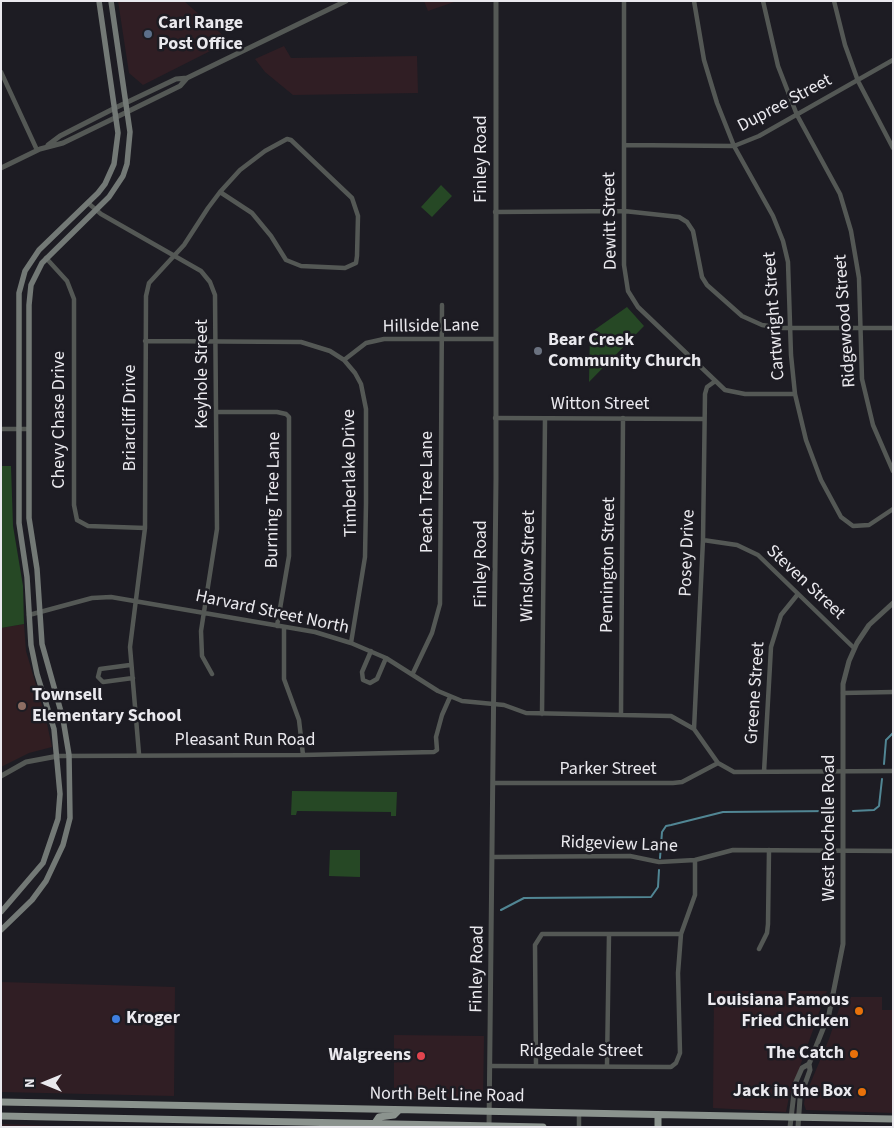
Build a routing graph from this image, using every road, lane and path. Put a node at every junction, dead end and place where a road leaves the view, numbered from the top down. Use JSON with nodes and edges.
{"nodes":[{"id":1,"x":99,"y":1,"type":"edge"},
{"id":2,"x":111,"y":1,"type":"edge"},
{"id":3,"x":346,"y":1,"type":"edge"},
{"id":4,"x":496,"y":1,"type":"edge"},
{"id":5,"x":624,"y":1,"type":"edge"},
{"id":6,"x":694,"y":1,"type":"edge"},
{"id":7,"x":763,"y":1,"type":"edge"},
{"id":8,"x":834,"y":1,"type":"edge"},
{"id":9,"x":339,"y":3,"type":"edge"},
{"id":10,"x":893,"y":60,"type":"edge"},
{"id":11,"x":1,"y":72,"type":"edge"},
{"id":12,"x":187,"y":78,"type":"junction"},
{"id":13,"x":858,"y":81,"type":"junction"},
{"id":14,"x":126,"y":102,"type":"junction"},
{"id":15,"x":115,"y":108,"type":"junction"},
{"id":16,"x":127,"y":112,"type":"junction"},
{"id":17,"x":797,"y":115,"type":"junction"},
{"id":18,"x":117,"y":117,"type":"junction"},
{"id":19,"x":624,"y":145,"type":"junction"},
{"id":20,"x":46,"y":146,"type":"junction"},
{"id":21,"x":734,"y":146,"type":"junction"},
{"id":22,"x":893,"y":148,"type":"edge"},
{"id":23,"x":37,"y":150,"type":"junction"},
{"id":24,"x":1,"y":168,"type":"edge"},
{"id":25,"x":220,"y":192,"type":"junction"},
{"id":26,"x":88,"y":203,"type":"junction"},
{"id":27,"x":96,"y":211,"type":"junction"},
{"id":28,"x":624,"y":211,"type":"junction"},
{"id":29,"x":495,"y":212,"type":"junction"},
{"id":30,"x":173,"y":256,"type":"junction"},
{"id":31,"x":46,"y":258,"type":"junction"},
{"id":32,"x":442,"y":305,"type":"dead end"},
{"id":33,"x":18,"y":317,"type":"junction"},
{"id":34,"x":28,"y":317,"type":"junction"},
{"id":35,"x":790,"y":328,"type":"junction"},
{"id":36,"x":859,"y":328,"type":"junction"},
{"id":37,"x":893,"y":328,"type":"edge"},
{"id":38,"x":442,"y":339,"type":"junction"},
{"id":39,"x":495,"y":339,"type":"junction"},
{"id":40,"x":146,"y":342,"type":"junction"},
{"id":41,"x":216,"y":342,"type":"junction"},
{"id":42,"x":344,"y":360,"type":"junction"},
{"id":43,"x":714,"y":382,"type":"junction"},
{"id":44,"x":795,"y":394,"type":"junction"},
{"id":45,"x":217,"y":412,"type":"junction"},
{"id":46,"x":495,"y":418,"type":"junction"},
{"id":47,"x":623,"y":418,"type":"junction"},
{"id":48,"x":545,"y":419,"type":"junction"},
{"id":49,"x":704,"y":419,"type":"junction"},
{"id":50,"x":1,"y":429,"type":"edge"},
{"id":51,"x":18,"y":429,"type":"junction"},
{"id":52,"x":29,"y":429,"type":"junction"},
{"id":53,"x":893,"y":471,"type":"edge"},
{"id":54,"x":893,"y":509,"type":"edge"},
{"id":55,"x":145,"y":528,"type":"junction"},
{"id":56,"x":703,"y":540,"type":"junction"},
{"id":57,"x":798,"y":594,"type":"junction"},
{"id":58,"x":135,"y":600,"type":"junction"},
{"id":59,"x":893,"y":603,"type":"edge"},
{"id":60,"x":39,"y":612,"type":"junction"},
{"id":61,"x":204,"y":613,"type":"junction"},
{"id":62,"x":29,"y":615,"type":"junction"},
{"id":63,"x":277,"y":626,"type":"junction"},
{"id":64,"x":284,"y":628,"type":"junction"},
{"id":65,"x":351,"y":643,"type":"junction"},
{"id":66,"x":854,"y":648,"type":"junction"},
{"id":67,"x":370,"y":651,"type":"junction"},
{"id":68,"x":386,"y":658,"type":"junction"},
{"id":69,"x":130,"y":665,"type":"junction"},
{"id":70,"x":413,"y":673,"type":"junction"},
{"id":71,"x":212,"y":674,"type":"dead end"},
{"id":72,"x":133,"y":678,"type":"junction"},
{"id":73,"x":893,"y":692,"type":"edge"},
{"id":74,"x":843,"y":693,"type":"junction"},
{"id":75,"x":450,"y":697,"type":"junction"},
{"id":76,"x":495,"y":704,"type":"junction"},
{"id":77,"x":542,"y":714,"type":"junction"},
{"id":78,"x":621,"y":714,"type":"junction"},
{"id":79,"x":694,"y":729,"type":"junction"},
{"id":80,"x":139,"y":754,"type":"junction"},
{"id":81,"x":70,"y":755,"type":"junction"},
{"id":82,"x":303,"y":755,"type":"junction"},
{"id":83,"x":58,"y":756,"type":"junction"},
{"id":84,"x":718,"y":763,"type":"junction"},
{"id":85,"x":893,"y":771,"type":"edge"},
{"id":86,"x":764,"y":772,"type":"junction"},
{"id":87,"x":843,"y":772,"type":"junction"},
{"id":88,"x":1,"y":776,"type":"edge"},
{"id":89,"x":494,"y":783,"type":"junction"},
{"id":90,"x":54,"y":834,"type":"junction"},
{"id":91,"x":66,"y":837,"type":"junction"},
{"id":92,"x":768,"y":850,"type":"junction"},
{"id":93,"x":844,"y":850,"type":"junction"},
{"id":94,"x":893,"y":851,"type":"edge"},
{"id":95,"x":494,"y":856,"type":"junction"},
{"id":96,"x":695,"y":860,"type":"junction"},
{"id":97,"x":1,"y":912,"type":"edge"},
{"id":98,"x":3,"y":926,"type":"edge"},
{"id":99,"x":609,"y":934,"type":"junction"},
{"id":100,"x":681,"y":934,"type":"junction"},
{"id":101,"x":758,"y":949,"type":"dead end"},
{"id":102,"x":809,"y":1064,"type":"junction"},
{"id":103,"x":536,"y":1065,"type":"junction"},
{"id":104,"x":491,"y":1066,"type":"junction"},
{"id":105,"x":607,"y":1066,"type":"junction"},
{"id":106,"x":1,"y":1102,"type":"edge"},
{"id":107,"x":78,"y":1105,"type":"junction"},
{"id":108,"x":176,"y":1107,"type":"junction"},
{"id":109,"x":344,"y":1109,"type":"junction"},
{"id":110,"x":354,"y":1110,"type":"junction"},
{"id":111,"x":399,"y":1110,"type":"junction"},
{"id":112,"x":491,"y":1112,"type":"junction"},
{"id":113,"x":579,"y":1114,"type":"junction"},
{"id":114,"x":1,"y":1116,"type":"edge"},
{"id":115,"x":658,"y":1116,"type":"junction"},
{"id":116,"x":728,"y":1117,"type":"junction"},
{"id":117,"x":77,"y":1118,"type":"junction"},
{"id":118,"x":790,"y":1118,"type":"junction"},
{"id":119,"x":799,"y":1118,"type":"junction"},
{"id":120,"x":176,"y":1120,"type":"junction"},
{"id":121,"x":893,"y":1120,"type":"edge"},
{"id":122,"x":350,"y":1123,"type":"junction"},
{"id":123,"x":375,"y":1123,"type":"junction"},
{"id":124,"x":490,"y":1126,"type":"edge"},
{"id":125,"x":543,"y":1127,"type":"edge"},
{"id":126,"x":579,"y":1127,"type":"edge"},
{"id":127,"x":658,"y":1127,"type":"edge"},
{"id":128,"x":727,"y":1127,"type":"edge"},
{"id":129,"x":790,"y":1127,"type":"edge"},
{"id":130,"x":798,"y":1127,"type":"edge"}],
"edges":[{"from":1,"to":15,"type":"main road"},
{"from":2,"to":14,"type":"main road"},
{"from":3,"to":9,"type":"street"},
{"from":4,"to":29,"type":"street","name":"Finley Road"},
{"from":5,"to":19,"type":"street","name":"Dewitt Street"},
{"from":6,"to":21,"type":"street","name":"Cartwright Street"},
{"from":7,"to":17,"type":"street","name":"Ridgewood Street"},
{"from":8,"to":13,"type":"street"},
{"from":9,"to":12,"type":"street"},
{"from":10,"to":13,"type":"street","name":"Dupree Street"},
{"from":11,"to":23,"type":"street"},
{"from":12,"to":14,"type":"street"},
{"from":12,"to":16,"type":"street"},
{"from":13,"to":17,"type":"street","name":"Dupree Street"},
{"from":13,"to":22,"type":"street"},
{"from":14,"to":15,"type":"street"},
{"from":14,"to":16,"type":"main road"},
{"from":15,"to":18,"type":"main road"},
{"from":15,"to":20,"type":"street"},
{"from":16,"to":18,"type":"street"},
{"from":16,"to":27,"type":"main road"},
{"from":17,"to":21,"type":"street","name":"Dupree Street"},
{"from":17,"to":36,"type":"street","name":"Ridgewood Street"},
{"from":18,"to":20,"type":"street"},
{"from":18,"to":26,"type":"main road"},
{"from":19,"to":21,"type":"street","name":"Dupree Street"},
{"from":19,"to":28,"type":"street","name":"Dewitt Street"},
{"from":20,"to":23,"type":"street"},
{"from":21,"to":35,"type":"street","name":"Cartwright Street"},
{"from":23,"to":24,"type":"street"},
{"from":25,"to":25,"type":"street","name":"Briarcliff Drive"},
{"from":25,"to":30,"type":"street","name":"Briarcliff Drive"},
{"from":26,"to":27,"type":"street","name":"Keyhole Street"},
{"from":26,"to":33,"type":"main road"},
{"from":27,"to":30,"type":"street","name":"Keyhole Street"},
{"from":27,"to":31,"type":"main road"},
{"from":28,"to":29,"type":"street"},
{"from":28,"to":35,"type":"street"},
{"from":28,"to":43,"type":"street","name":"Dewitt Street"},
{"from":29,"to":39,"type":"street","name":"Finley Road"},
{"from":30,"to":40,"type":"street","name":"Briarcliff Drive"},
{"from":30,"to":41,"type":"street","name":"Keyhole Street"},
{"from":31,"to":34,"type":"main road"},
{"from":31,"to":55,"type":"street","name":"Chevy Chase Drive"},
{"from":32,"to":38,"type":"street","name":"Peach Tree Lane"},
{"from":33,"to":34,"type":"main road"},
{"from":33,"to":51,"type":"main road"},
{"from":34,"to":52,"type":"main road"},
{"from":35,"to":36,"type":"street"},
{"from":35,"to":44,"type":"street","name":"Cartwright Street"},
{"from":36,"to":37,"type":"street"},
{"from":36,"to":53,"type":"street","name":"Ridgewood Street"},
{"from":38,"to":39,"type":"street","name":"Hillside Lane"},
{"from":38,"to":42,"type":"street","name":"Hillside Lane"},
{"from":38,"to":70,"type":"street","name":"Peach Tree Lane"},
{"from":39,"to":46,"type":"street","name":"Finley Road"},
{"from":40,"to":41,"type":"street","name":"Timberlake Drive"},
{"from":40,"to":55,"type":"street","name":"Briarcliff Drive"},
{"from":41,"to":42,"type":"street","name":"Timberlake Drive"},
{"from":41,"to":45,"type":"street","name":"Keyhole Street"},
{"from":42,"to":65,"type":"street","name":"Timberlake Drive"},
{"from":43,"to":44,"type":"street","name":"Dewitt Street"},
{"from":43,"to":49,"type":"street","name":"Posey Drive"},
{"from":44,"to":54,"type":"street","name":"Cartwright Street"},
{"from":45,"to":61,"type":"street","name":"Keyhole Street"},
{"from":45,"to":63,"type":"street","name":"Burning Tree Lane"},
{"from":46,"to":48,"type":"street","name":"Witton Street"},
{"from":46,"to":76,"type":"street","name":"Finley Road"},
{"from":47,"to":48,"type":"street","name":"Witton Street"},
{"from":47,"to":49,"type":"street","name":"Witton Street"},
{"from":47,"to":78,"type":"street","name":"Pennington Street"},
{"from":48,"to":77,"type":"street","name":"Winslow Street"},
{"from":49,"to":56,"type":"street","name":"Posey Drive"},
{"from":50,"to":51,"type":"street"},
{"from":51,"to":52,"type":"street"},
{"from":51,"to":62,"type":"main road"},
{"from":52,"to":60,"type":"main road"},
{"from":55,"to":58,"type":"street","name":"Briarcliff Drive"},
{"from":56,"to":57,"type":"street","name":"Steven Street"},
{"from":56,"to":79,"type":"street","name":"Posey Drive"},
{"from":57,"to":66,"type":"street","name":"Steven Street"},
{"from":57,"to":86,"type":"street","name":"Greene Street"},
{"from":58,"to":60,"type":"street","name":"Harvard Street North"},
{"from":58,"to":61,"type":"street","name":"Harvard Street North"},
{"from":58,"to":69,"type":"street","name":"Briarcliff Drive"},
{"from":59,"to":66,"type":"street","name":"West Rochelle Road"},
{"from":60,"to":62,"type":"street","name":"Harvard Street North"},
{"from":60,"to":81,"type":"main road"},
{"from":61,"to":63,"type":"street","name":"Harvard Street North"},
{"from":61,"to":71,"type":"street","name":"Keyhole Street"},
{"from":62,"to":83,"type":"main road"},
{"from":63,"to":64,"type":"street","name":"Harvard Street North"},
{"from":64,"to":65,"type":"street","name":"Harvard Street North"},
{"from":64,"to":82,"type":"street"},
{"from":65,"to":67,"type":"street","name":"Harvard Street North"},
{"from":66,"to":74,"type":"street","name":"West Rochelle Road"},
{"from":67,"to":68,"type":"street","name":"Harvard Street North"},
{"from":67,"to":68,"type":"street"},
{"from":68,"to":70,"type":"street","name":"Harvard Street North"},
{"from":69,"to":72,"type":"street","name":"Briarcliff Drive"},
{"from":69,"to":72,"type":"street"},
{"from":70,"to":75,"type":"street","name":"Harvard Street North"},
{"from":72,"to":80,"type":"street","name":"Briarcliff Drive"},
{"from":73,"to":74,"type":"street"},
{"from":74,"to":87,"type":"street","name":"West Rochelle Road"},
{"from":75,"to":76,"type":"street","name":"Harvard Street North"},
{"from":75,"to":82,"type":"street","name":"Pleasant Run Road"},
{"from":76,"to":77,"type":"street","name":"Harvard Street North"},
{"from":76,"to":89,"type":"street","name":"Finley Road"},
{"from":77,"to":78,"type":"street","name":"Harvard Street North"},
{"from":78,"to":79,"type":"street","name":"Harvard Street North"},
{"from":79,"to":84,"type":"street","name":"Harvard Street North"},
{"from":80,"to":81,"type":"street","name":"Pleasant Run Road"},
{"from":80,"to":82,"type":"street","name":"Pleasant Run Road"},
{"from":81,"to":83,"type":"street","name":"Pleasant Run Road"},
{"from":81,"to":91,"type":"main road"},
{"from":83,"to":88,"type":"street","name":"Pleasant Run Road"},
{"from":83,"to":90,"type":"main road"},
{"from":84,"to":86,"type":"street"},
{"from":84,"to":89,"type":"street","name":"Parker Street"},
{"from":85,"to":87,"type":"street"},
{"from":86,"to":87,"type":"street"},
{"from":87,"to":93,"type":"street","name":"West Rochelle Road"},
{"from":89,"to":95,"type":"street","name":"Finley Road"},
{"from":90,"to":91,"type":"main road"},
{"from":90,"to":97,"type":"main road"},
{"from":91,"to":98,"type":"main road"},
{"from":92,"to":93,"type":"street","name":"Ridgeview Lane"},
{"from":92,"to":96,"type":"street","name":"Ridgeview Lane"},
{"from":92,"to":101,"type":"street"},
{"from":93,"to":94,"type":"street","name":"Ridgeview Lane"},
{"from":93,"to":102,"type":"street","name":"West Rochelle Road"},
{"from":95,"to":96,"type":"street","name":"Ridgeview Lane"},
{"from":95,"to":104,"type":"street","name":"Finley Road"},
{"from":96,"to":100,"type":"street"},
{"from":99,"to":100,"type":"street"},
{"from":99,"to":103,"type":"street"},
{"from":99,"to":105,"type":"street"},
{"from":100,"to":105,"type":"street","name":"Ridgedale Street"},
{"from":102,"to":118,"type":"street","name":"West Rochelle Road"},
{"from":102,"to":119,"type":"street","name":"West Rochelle Road"},
{"from":103,"to":104,"type":"street","name":"Ridgedale Street"},
{"from":103,"to":105,"type":"street","name":"Ridgedale Street"},
{"from":104,"to":112,"type":"street","name":"Finley Road"},
{"from":106,"to":107,"type":"main road","name":"North Belt Line Road"},
{"from":107,"to":108,"type":"main road","name":"North Belt Line Road"},
{"from":107,"to":117,"type":"main road"},
{"from":108,"to":109,"type":"main road","name":"North Belt Line Road"},
{"from":108,"to":120,"type":"main road"},
{"from":109,"to":110,"type":"main road","name":"North Belt Line Road"},
{"from":109,"to":122,"type":"main road"},
{"from":110,"to":111,"type":"main road","name":"North Belt Line Road"},
{"from":110,"to":122,"type":"main road"},
{"from":111,"to":112,"type":"main road","name":"North Belt Line Road"},
{"from":111,"to":123,"type":"main road"},
{"from":112,"to":113,"type":"main road","name":"North Belt Line Road"},
{"from":112,"to":124,"type":"street","name":"Finley Road"},
{"from":113,"to":115,"type":"main road","name":"North Belt Line Road"},
{"from":113,"to":126,"type":"street"},
{"from":114,"to":117,"type":"main road","name":"North Belt Line Road"},
{"from":115,"to":116,"type":"main road","name":"North Belt Line Road"},
{"from":115,"to":127,"type":"main road"},
{"from":116,"to":118,"type":"main road","name":"North Belt Line Road"},
{"from":116,"to":128,"type":"main road"},
{"from":117,"to":120,"type":"main road","name":"North Belt Line Road"},
{"from":118,"to":119,"type":"main road","name":"North Belt Line Road"},
{"from":118,"to":129,"type":"street","name":"West Rochelle Road"},
{"from":119,"to":121,"type":"main road","name":"North Belt Line Road"},
{"from":119,"to":130,"type":"street","name":"West Rochelle Road"},
{"from":120,"to":122,"type":"main road","name":"North Belt Line Road"},
{"from":122,"to":123,"type":"main road","name":"North Belt Line Road"},
{"from":123,"to":124,"type":"main road","name":"North Belt Line Road"},
{"from":124,"to":125,"type":"main road","name":"North Belt Line Road"}]}
